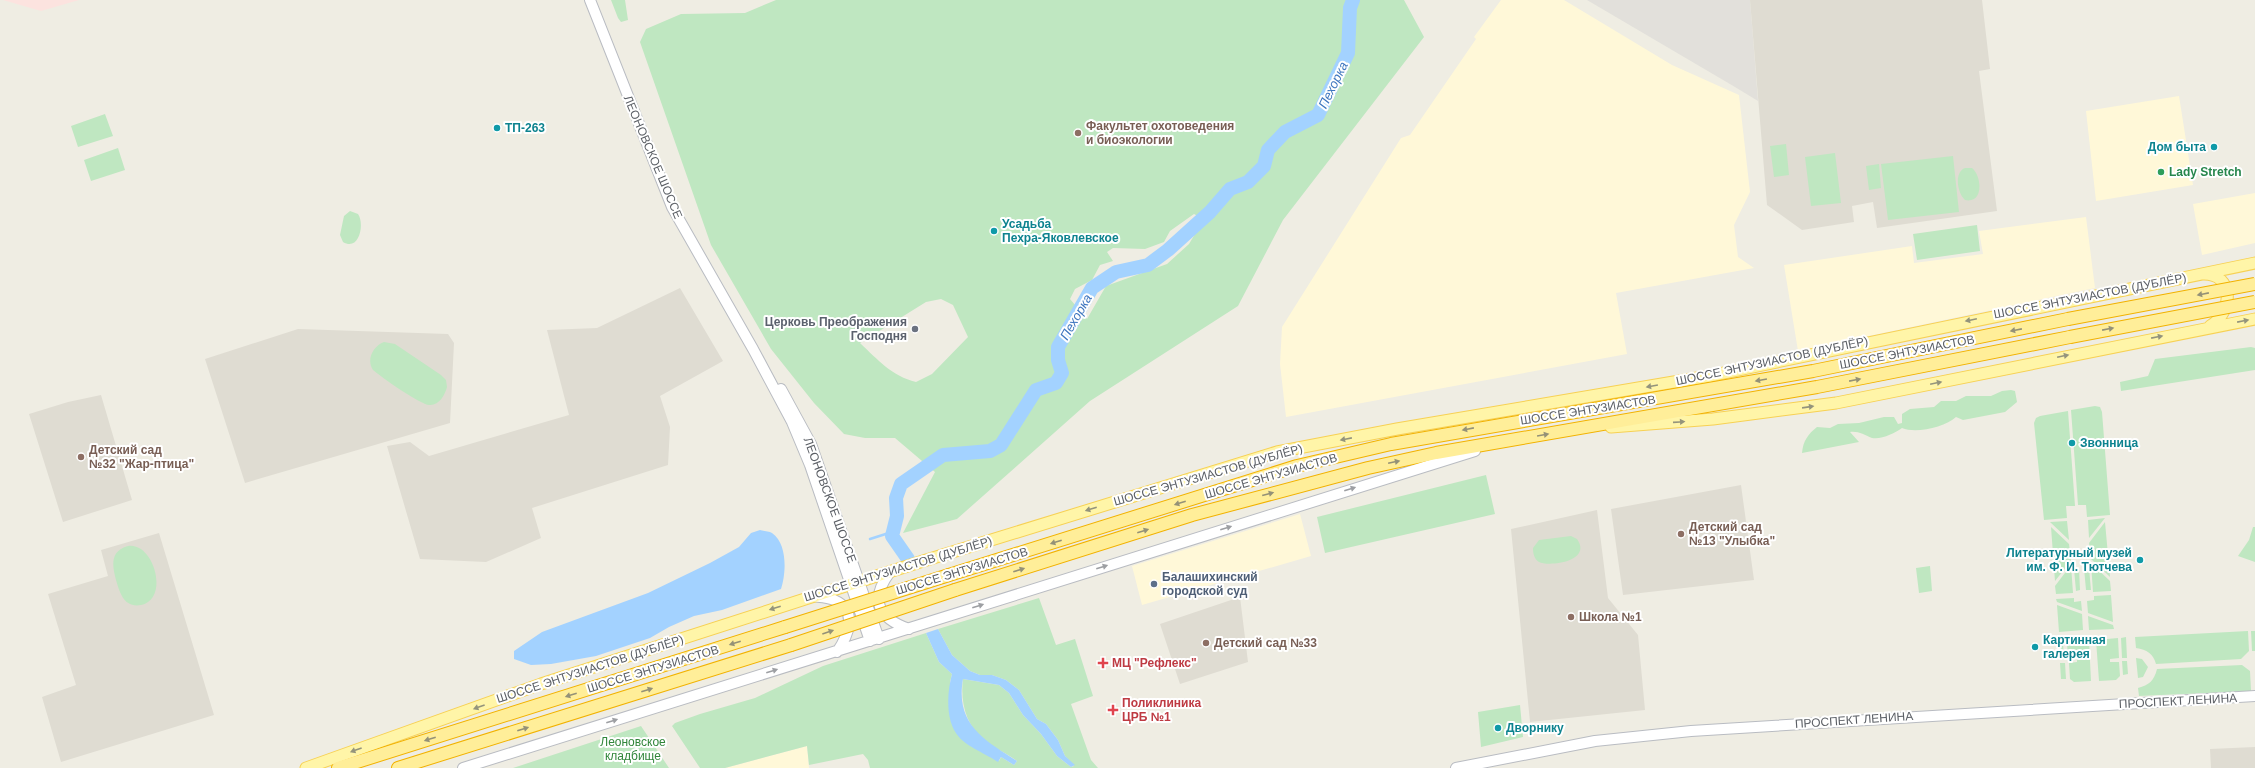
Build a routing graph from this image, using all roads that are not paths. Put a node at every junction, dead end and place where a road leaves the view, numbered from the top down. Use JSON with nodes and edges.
{"nodes":[{"id":1,"x":590,"y":0,"type":"edge"},
{"id":2,"x":2255,"y":263,"type":"edge"},
{"id":3,"x":2201,"y":274,"type":"junction"},
{"id":4,"x":2255,"y":284,"type":"edge"},
{"id":5,"x":2255,"y":302,"type":"edge"},
{"id":6,"x":2255,"y":319,"type":"edge"},
{"id":7,"x":2204,"y":328,"type":"junction"},
{"id":8,"x":1621,"y":404,"type":"junction"},
{"id":9,"x":1516,"y":409,"type":"junction"},
{"id":10,"x":1571,"y":430,"type":"junction"},
{"id":11,"x":1514,"y":440,"type":"junction"},
{"id":12,"x":895,"y":570,"type":"junction"},
{"id":13,"x":854,"y":583,"type":"junction"},
{"id":14,"x":812,"y":596,"type":"junction"},
{"id":15,"x":910,"y":629,"type":"junction"},
{"id":16,"x":874,"y":640,"type":"junction"},
{"id":17,"x":837,"y":652,"type":"junction"},
{"id":18,"x":2255,"y":696,"type":"edge"},
{"id":19,"x":306,"y":768,"type":"edge"},
{"id":20,"x":338,"y":768,"type":"edge"},
{"id":21,"x":398,"y":768,"type":"edge"},
{"id":22,"x":464,"y":768,"type":"edge"},
{"id":23,"x":1456,"y":768,"type":"edge"}],
"edges":[{"from":1,"to":13,"type":"main road","name":"ЛЕОНОВСКОЕ ШОССЕ"},
{"from":2,"to":3,"type":"main road","name":"ШОССЕ ЭНТУЗИАСТОВ (ДУБЛЁР)"},
{"from":3,"to":7,"type":"main road"},
{"from":3,"to":9,"type":"main road","name":"ШОССЕ ЭНТУЗИАСТОВ (ДУБЛЁР)","one_way":true},
{"from":4,"to":8,"type":"highway","name":"ШОССЕ ЭНТУЗИАСТОВ","one_way":true,"bridge":true},
{"from":10,"to":5,"type":"highway","name":"ШОССЕ ЭНТУЗИАСТОВ","one_way":true,"bridge":true},
{"from":7,"to":6,"type":"main road","one_way":true},
{"from":10,"to":7,"type":"main road","one_way":true},
{"from":8,"to":9,"type":"main road"},
{"from":8,"to":20,"type":"highway","name":"ШОССЕ ЭНТУЗИАСТОВ","one_way":true,"bridge":true},
{"from":9,"to":12,"type":"main road","name":"ШОССЕ ЭНТУЗИАСТОВ (ДУБЛЁР)","one_way":true},
{"from":11,"to":10,"type":"highway","name":"ШОССЕ ЭНТУЗИАСТОВ","one_way":true},
{"from":15,"to":11,"type":"main road","one_way":true},
{"from":21,"to":11,"type":"highway","name":"ШОССЕ ЭНТУЗИАСТОВ","one_way":true,"bridge":true},
{"from":12,"to":13,"type":"main road","name":"ШОССЕ ЭНТУЗИАСТОВ (ДУБЛЁР)"},
{"from":12,"to":15,"type":"main road"},
{"from":13,"to":14,"type":"main road","name":"ШОССЕ ЭНТУЗИАСТОВ (ДУБЛЁР)"},
{"from":13,"to":16,"type":"main road","name":"ЛЕОНОВСКОЕ ШОССЕ"},
{"from":14,"to":17,"type":"main road"},
{"from":14,"to":19,"type":"main road","name":"ШОССЕ ЭНТУЗИАСТОВ (ДУБЛЁР)","one_way":true},
{"from":15,"to":16,"type":"main road"},
{"from":16,"to":17,"type":"main road"},
{"from":22,"to":17,"type":"main road","one_way":true},
{"from":18,"to":23,"type":"main road","name":"ПРОСПЕКТ ЛЕНИНА"}]}
